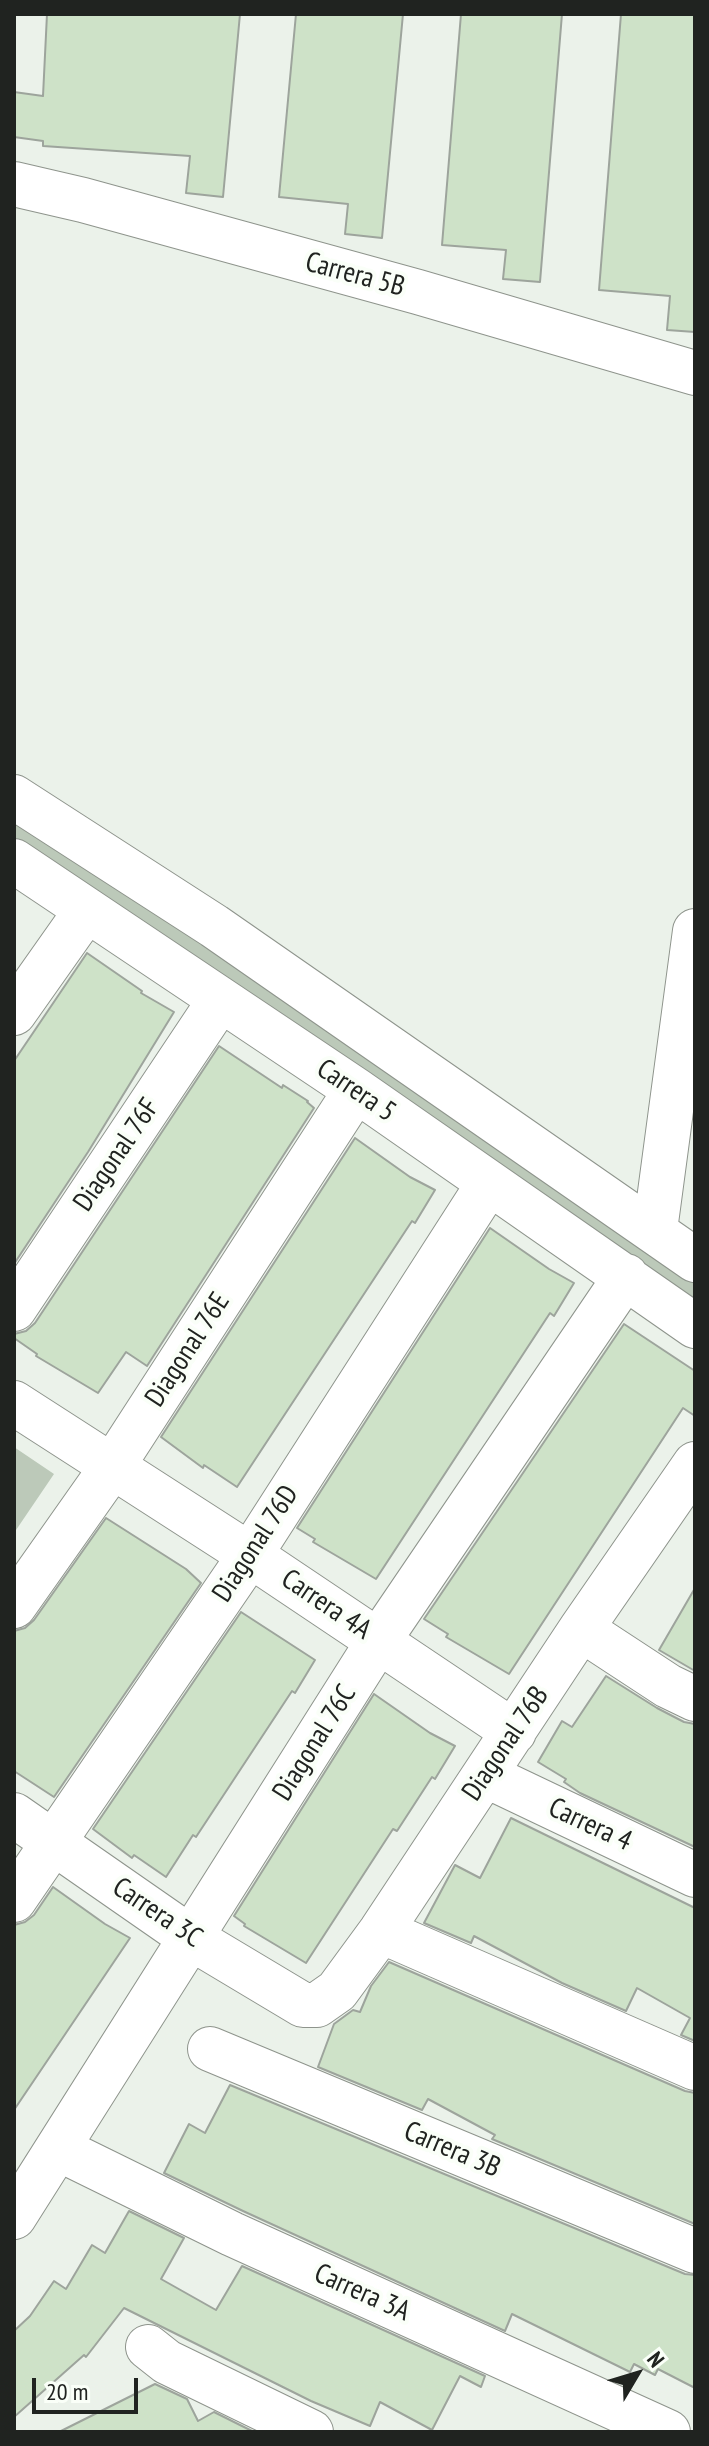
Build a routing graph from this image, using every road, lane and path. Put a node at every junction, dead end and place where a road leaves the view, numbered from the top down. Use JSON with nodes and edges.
{"nodes":[{"id":1,"x":14,"y":184,"type":"edge"},
{"id":2,"x":695,"y":373,"type":"edge"},
{"id":3,"x":14,"y":797,"type":"edge"},
{"id":4,"x":14,"y":861,"type":"edge"},
{"id":5,"x":86,"y":911,"type":"junction"},
{"id":6,"x":695,"y":931,"type":"edge"},
{"id":7,"x":220,"y":1000,"type":"junction"},
{"id":8,"x":14,"y":1013,"type":"edge"},
{"id":9,"x":356,"y":1090,"type":"junction"},
{"id":10,"x":489,"y":1183,"type":"junction"},
{"id":11,"x":655,"y":1230,"type":"junction"},
{"id":12,"x":695,"y":1260,"type":"edge"},
{"id":13,"x":626,"y":1276,"type":"junction"},
{"id":14,"x":14,"y":1309,"type":"edge"},
{"id":15,"x":695,"y":1326,"type":"edge"},
{"id":16,"x":14,"y":1403,"type":"edge"},
{"id":17,"x":112,"y":1467,"type":"junction"},
{"id":18,"x":688,"y":1487,"type":"edge"},
{"id":19,"x":250,"y":1555,"type":"junction"},
{"id":20,"x":14,"y":1606,"type":"edge"},
{"id":21,"x":581,"y":1629,"type":"junction"},
{"id":22,"x":379,"y":1640,"type":"junction"},
{"id":23,"x":695,"y":1699,"type":"edge"},
{"id":24,"x":514,"y":1732,"type":"junction"},
{"id":25,"x":485,"y":1775,"type":"junction"},
{"id":26,"x":14,"y":1815,"type":"edge"},
{"id":27,"x":53,"y":1842,"type":"junction"},
{"id":28,"x":695,"y":1875,"type":"edge"},
{"id":29,"x":14,"y":1900,"type":"edge"},
{"id":30,"x":381,"y":1931,"type":"junction"},
{"id":31,"x":191,"y":1938,"type":"junction"},
{"id":32,"x":303,"y":2005,"type":"joint"},
{"id":33,"x":210,"y":2049,"type":"dead end"},
{"id":34,"x":695,"y":2068,"type":"edge"},
{"id":35,"x":59,"y":2149,"type":"junction"},
{"id":36,"x":14,"y":2217,"type":"edge"},
{"id":37,"x":695,"y":2251,"type":"edge"},
{"id":38,"x":148,"y":2347,"type":"dead end"},
{"id":39,"x":695,"y":2424,"type":"edge"},
{"id":40,"x":311,"y":2432,"type":"edge"},
{"id":41,"x":668,"y":2432,"type":"edge"},
{"id":42,"x":688,"y":2432,"type":"edge"}],
"edges":[{"from":1,"to":2,"type":"street","name":"Carrera 5B"},
{"from":3,"to":11,"type":"street","name":"Carrera 5"},
{"from":4,"to":5,"type":"street","name":"Carrera 5"},
{"from":5,"to":7,"type":"street","name":"Carrera 5"},
{"from":5,"to":8,"type":"street"},
{"from":6,"to":11,"type":"street"},
{"from":7,"to":9,"type":"street","name":"Carrera 5"},
{"from":7,"to":14,"type":"street","name":"Diagonal 76F"},
{"from":9,"to":10,"type":"street","name":"Carrera 5"},
{"from":9,"to":17,"type":"street","name":"Diagonal 76E"},
{"from":10,"to":13,"type":"street","name":"Carrera 5"},
{"from":10,"to":19,"type":"street","name":"Diagonal 76D"},
{"from":11,"to":12,"type":"street","name":"Carrera 5"},
{"from":13,"to":15,"type":"street","name":"Carrera 5"},
{"from":13,"to":22,"type":"street","name":"Diagonal 76C"},
{"from":16,"to":17,"type":"street","name":"Carrera 4A"},
{"from":17,"to":19,"type":"street","name":"Carrera 4A"},
{"from":17,"to":20,"type":"street","name":"Diagonal 76E"},
{"from":18,"to":21,"type":"street","name":"Diagonal 76B"},
{"from":19,"to":22,"type":"street","name":"Carrera 4A"},
{"from":19,"to":27,"type":"street","name":"Diagonal 76D"},
{"from":21,"to":23,"type":"street"},
{"from":21,"to":24,"type":"street","name":"Diagonal 76B"},
{"from":22,"to":24,"type":"street","name":"Carrera 4A"},
{"from":22,"to":31,"type":"street","name":"Diagonal 76C"},
{"from":24,"to":25,"type":"street","name":"Diagonal 76B"},
{"from":25,"to":28,"type":"street","name":"Carrera 4"},
{"from":25,"to":30,"type":"street","name":"Diagonal 76B"},
{"from":26,"to":27,"type":"street","name":"Carrera 3C"},
{"from":27,"to":29,"type":"street","name":"Diagonal 76D"},
{"from":27,"to":31,"type":"street","name":"Carrera 3C"},
{"from":30,"to":32,"type":"street","name":"Diagonal 76B"},
{"from":30,"to":34,"type":"street"},
{"from":31,"to":32,"type":"street","name":"Carrera 3C"},
{"from":31,"to":35,"type":"street","name":"Diagonal 76C"},
{"from":33,"to":37,"type":"street","name":"Carrera 3B"},
{"from":35,"to":36,"type":"street","name":"Diagonal 76C"},
{"from":35,"to":41,"type":"street","name":"Carrera 3A"},
{"from":38,"to":40,"type":"street"},
{"from":39,"to":42,"type":"street"}]}
